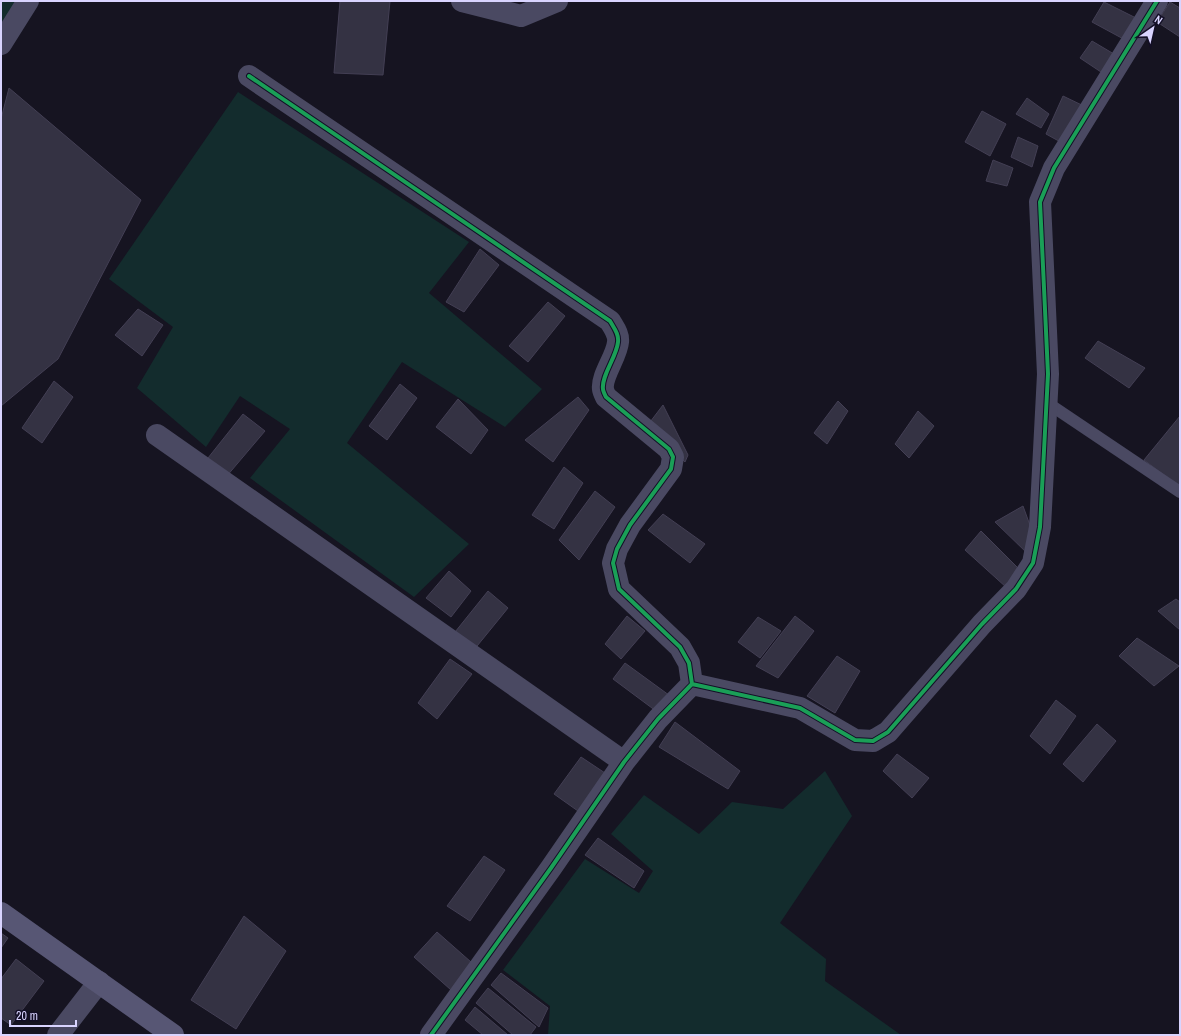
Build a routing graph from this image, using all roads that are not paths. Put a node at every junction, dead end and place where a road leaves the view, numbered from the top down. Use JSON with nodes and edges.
{"nodes":[{"id":1,"x":28,"y":1,"type":"edge"},
{"id":2,"x":462,"y":1,"type":"edge"},
{"id":3,"x":557,"y":1,"type":"edge"},
{"id":4,"x":1157,"y":1,"type":"edge"},
{"id":5,"x":1,"y":44,"type":"edge"},
{"id":6,"x":248,"y":76,"type":"dead end"},
{"id":7,"x":1046,"y":402,"type":"junction"},
{"id":8,"x":157,"y":435,"type":"dead end"},
{"id":9,"x":1180,"y":492,"type":"edge"},
{"id":10,"x":692,"y":684,"type":"junction"},
{"id":11,"x":624,"y":762,"type":"junction"},
{"id":12,"x":1,"y":913,"type":"edge"},
{"id":13,"x":99,"y":982,"type":"junction"},
{"id":14,"x":58,"y":1035,"type":"edge"},
{"id":15,"x":173,"y":1035,"type":"edge"},
{"id":16,"x":431,"y":1035,"type":"edge"}],
"edges":[{"from":1,"to":5,"type":"street"},
{"from":2,"to":3,"type":"street"},
{"from":4,"to":7,"type":"street"},
{"from":6,"to":10,"type":"street"},
{"from":7,"to":9,"type":"lane"},
{"from":7,"to":10,"type":"street"},
{"from":8,"to":11,"type":"street"},
{"from":10,"to":11,"type":"street"},
{"from":11,"to":16,"type":"street"},
{"from":12,"to":13,"type":"main road"},
{"from":13,"to":14,"type":"street"},
{"from":13,"to":15,"type":"main road"}]}
